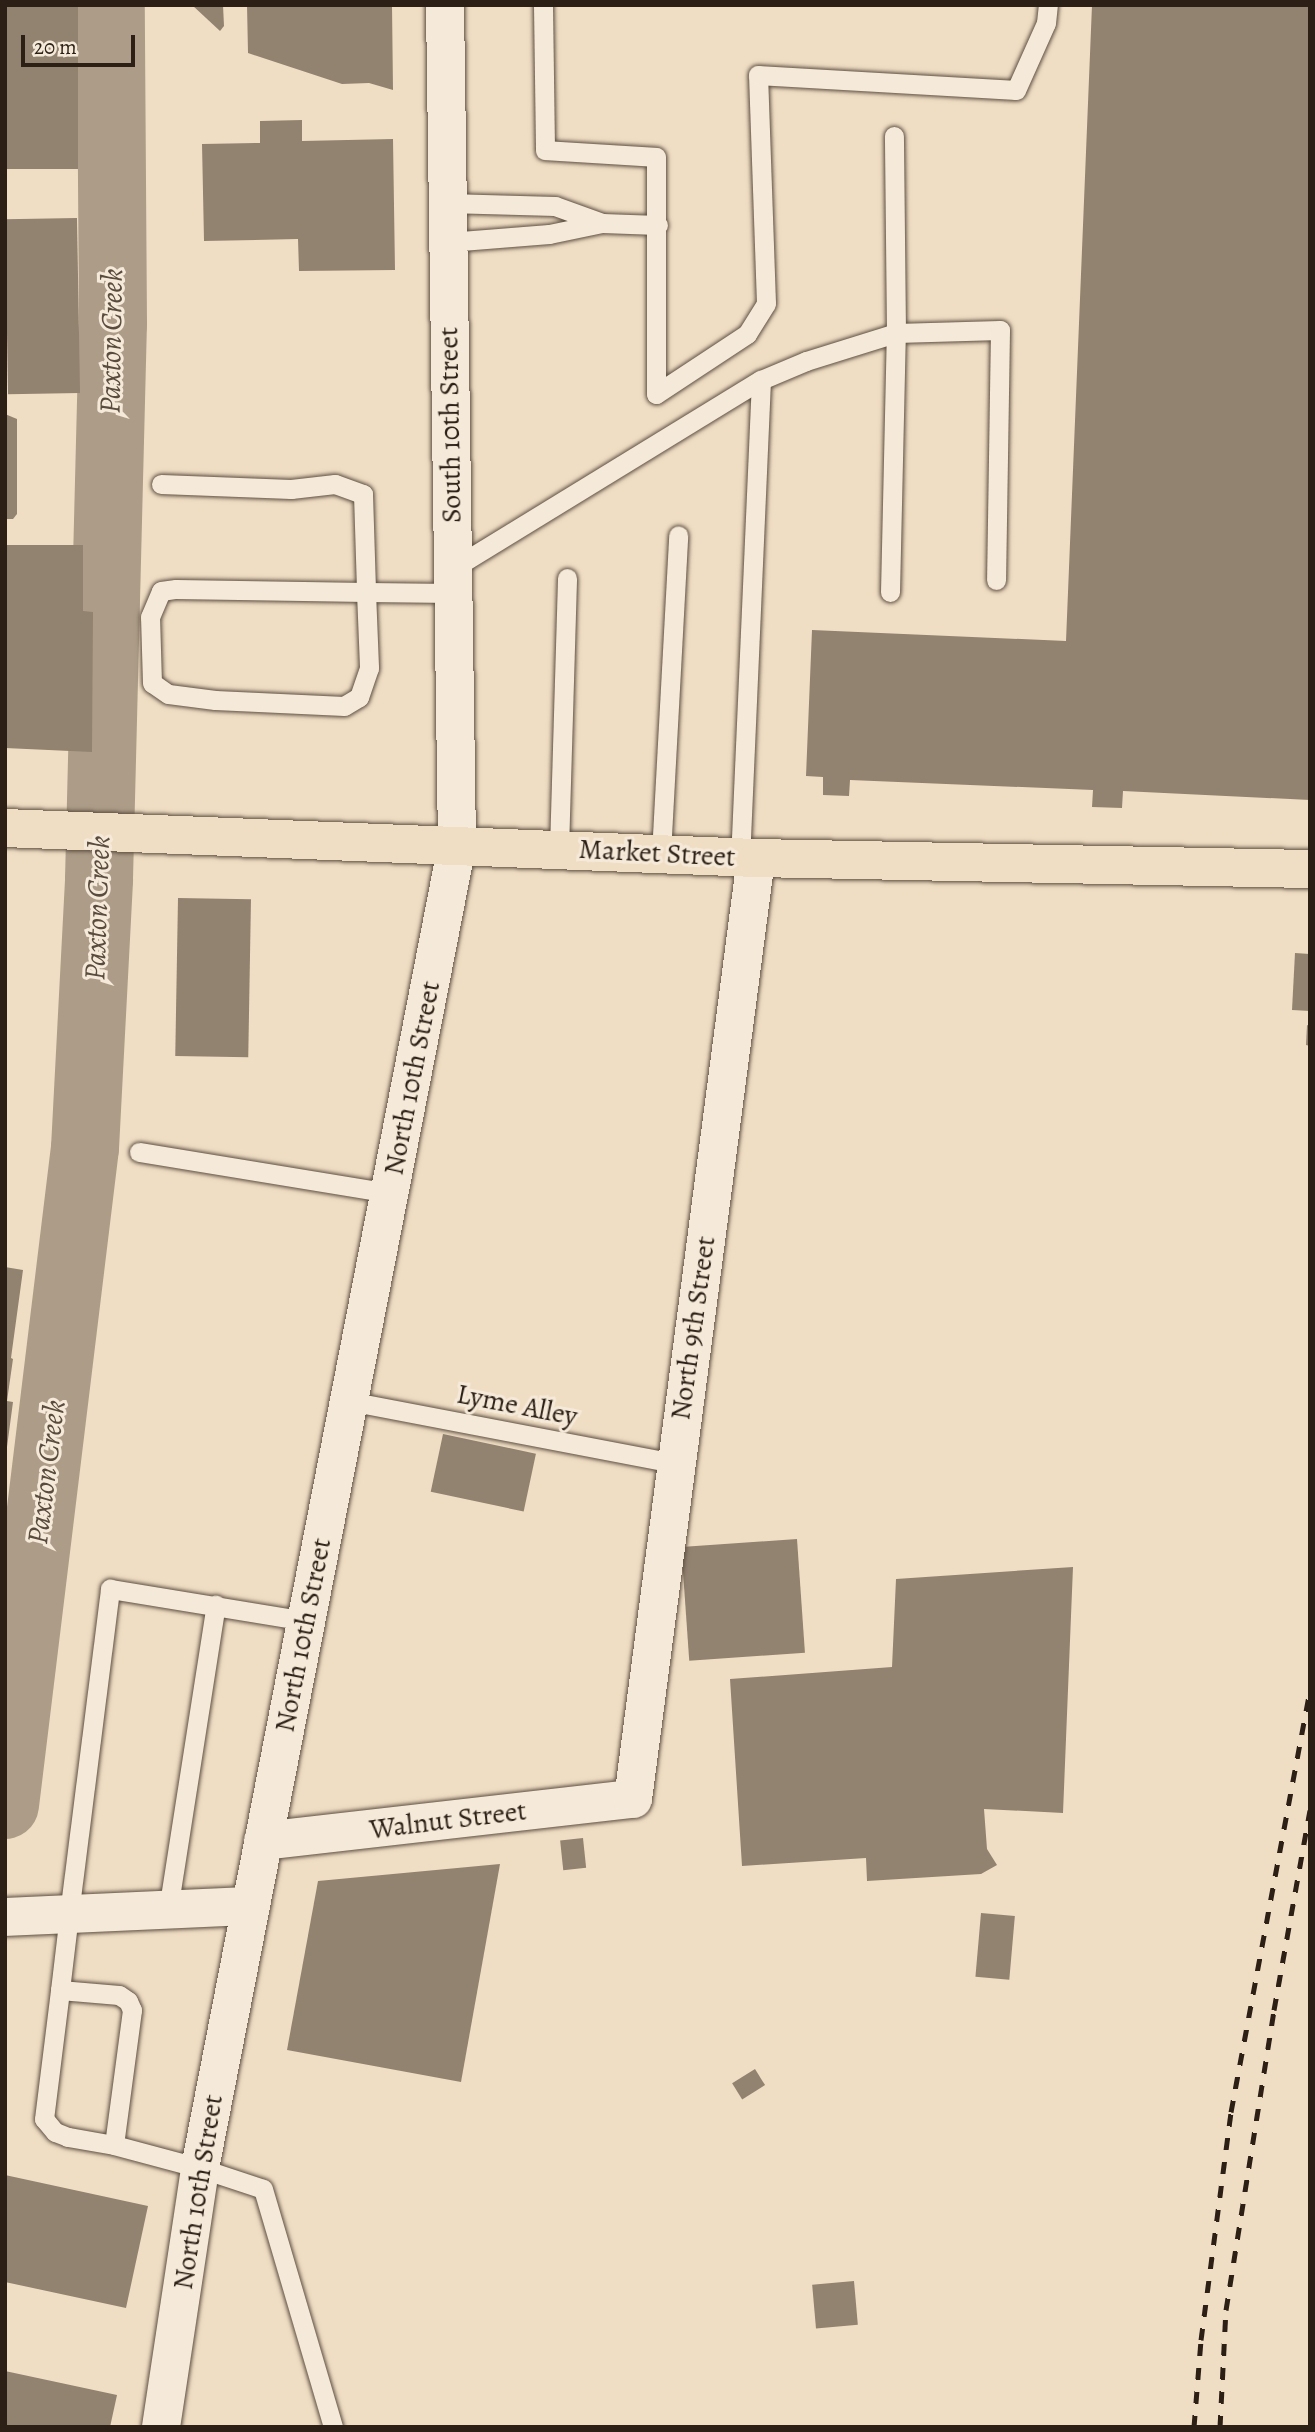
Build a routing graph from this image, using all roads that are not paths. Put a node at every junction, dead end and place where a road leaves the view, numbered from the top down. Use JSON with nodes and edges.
{"nodes":[{"id":1,"x":445,"y":5,"type":"edge"},
{"id":2,"x":543,"y":5,"type":"edge"},
{"id":3,"x":1048,"y":5,"type":"edge"},
{"id":4,"x":894,"y":136,"type":"dead end"},
{"id":5,"x":447,"y":203,"type":"junction"},
{"id":6,"x":601,"y":223,"type":"junction"},
{"id":7,"x":658,"y":225,"type":"junction"},
{"id":8,"x":448,"y":242,"type":"junction"},
{"id":9,"x":896,"y":333,"type":"junction"},
{"id":10,"x":761,"y":380,"type":"junction"},
{"id":11,"x":161,"y":484,"type":"dead end"},
{"id":12,"x":678,"y":535,"type":"dead end"},
{"id":13,"x":567,"y":578,"type":"dead end"},
{"id":14,"x":996,"y":580,"type":"dead end"},
{"id":15,"x":453,"y":581,"type":"junction"},
{"id":16,"x":366,"y":592,"type":"junction"},
{"id":17,"x":890,"y":592,"type":"dead end"},
{"id":18,"x":5,"y":828,"type":"edge"},
{"id":19,"x":457,"y":844,"type":"junction"},
{"id":20,"x":559,"y":849,"type":"junction"},
{"id":21,"x":662,"y":854,"type":"junction"},
{"id":22,"x":748,"y":858,"type":"junction"},
{"id":23,"x":1310,"y":869,"type":"edge"},
{"id":24,"x":139,"y":1152,"type":"dead end"},
{"id":25,"x":389,"y":1193,"type":"junction"},
{"id":26,"x":349,"y":1401,"type":"junction"},
{"id":27,"x":674,"y":1463,"type":"junction"},
{"id":28,"x":216,"y":1605,"type":"junction"},
{"id":29,"x":306,"y":1620,"type":"junction"},
{"id":30,"x":633,"y":1799,"type":"joint"},
{"id":31,"x":263,"y":1841,"type":"junction"},
{"id":32,"x":251,"y":1906,"type":"junction"},
{"id":33,"x":168,"y":1910,"type":"junction"},
{"id":34,"x":69,"y":1914,"type":"junction"},
{"id":35,"x":15,"y":1917,"type":"edge"},
{"id":36,"x":60,"y":1990,"type":"junction"},
{"id":37,"x":114,"y":2145,"type":"junction"},
{"id":38,"x":200,"y":2168,"type":"junction"},
{"id":39,"x":161,"y":2427,"type":"edge"},
{"id":40,"x":332,"y":2427,"type":"edge"}],
"edges":[{"from":1,"to":5,"type":"street","name":"South 10th Street"},
{"from":2,"to":7,"type":"lane"},
{"from":3,"to":7,"type":"lane"},
{"from":4,"to":9,"type":"lane"},
{"from":5,"to":6,"type":"lane"},
{"from":5,"to":8,"type":"street","name":"South 10th Street"},
{"from":6,"to":7,"type":"lane"},
{"from":6,"to":8,"type":"lane"},
{"from":8,"to":15,"type":"street","name":"South 10th Street"},
{"from":9,"to":10,"type":"lane"},
{"from":9,"to":14,"type":"lane"},
{"from":9,"to":17,"type":"lane"},
{"from":10,"to":15,"type":"lane"},
{"from":10,"to":22,"type":"lane"},
{"from":11,"to":16,"type":"lane"},
{"from":12,"to":21,"type":"lane"},
{"from":13,"to":20,"type":"lane"},
{"from":15,"to":16,"type":"lane"},
{"from":15,"to":19,"type":"street","name":"South 10th Street"},
{"from":16,"to":16,"type":"lane"},
{"from":18,"to":19,"type":"main road","name":"Market Street"},
{"from":19,"to":20,"type":"main road","name":"Market Street"},
{"from":19,"to":25,"type":"street","name":"North 10th Street"},
{"from":20,"to":21,"type":"main road","name":"Market Street"},
{"from":21,"to":22,"type":"main road","name":"Market Street"},
{"from":22,"to":23,"type":"main road","name":"Market Street"},
{"from":22,"to":27,"type":"street","name":"North 9th Street"},
{"from":24,"to":25,"type":"lane"},
{"from":25,"to":26,"type":"street","name":"North 10th Street"},
{"from":26,"to":27,"type":"lane","name":"Lyme Alley"},
{"from":26,"to":29,"type":"street","name":"North 10th Street"},
{"from":27,"to":30,"type":"street","name":"North 9th Street"},
{"from":28,"to":29,"type":"lane"},
{"from":28,"to":33,"type":"lane"},
{"from":28,"to":34,"type":"lane"},
{"from":29,"to":31,"type":"street","name":"North 10th Street"},
{"from":30,"to":31,"type":"street","name":"Walnut Street"},
{"from":31,"to":32,"type":"street","name":"North 10th Street"},
{"from":32,"to":33,"type":"street"},
{"from":32,"to":38,"type":"street","name":"North 10th Street"},
{"from":33,"to":34,"type":"street"},
{"from":34,"to":35,"type":"street"},
{"from":34,"to":36,"type":"lane"},
{"from":36,"to":37,"type":"lane"},
{"from":36,"to":37,"type":"lane"},
{"from":37,"to":38,"type":"lane"},
{"from":38,"to":39,"type":"street","name":"North 10th Street"},
{"from":38,"to":40,"type":"lane"}]}
